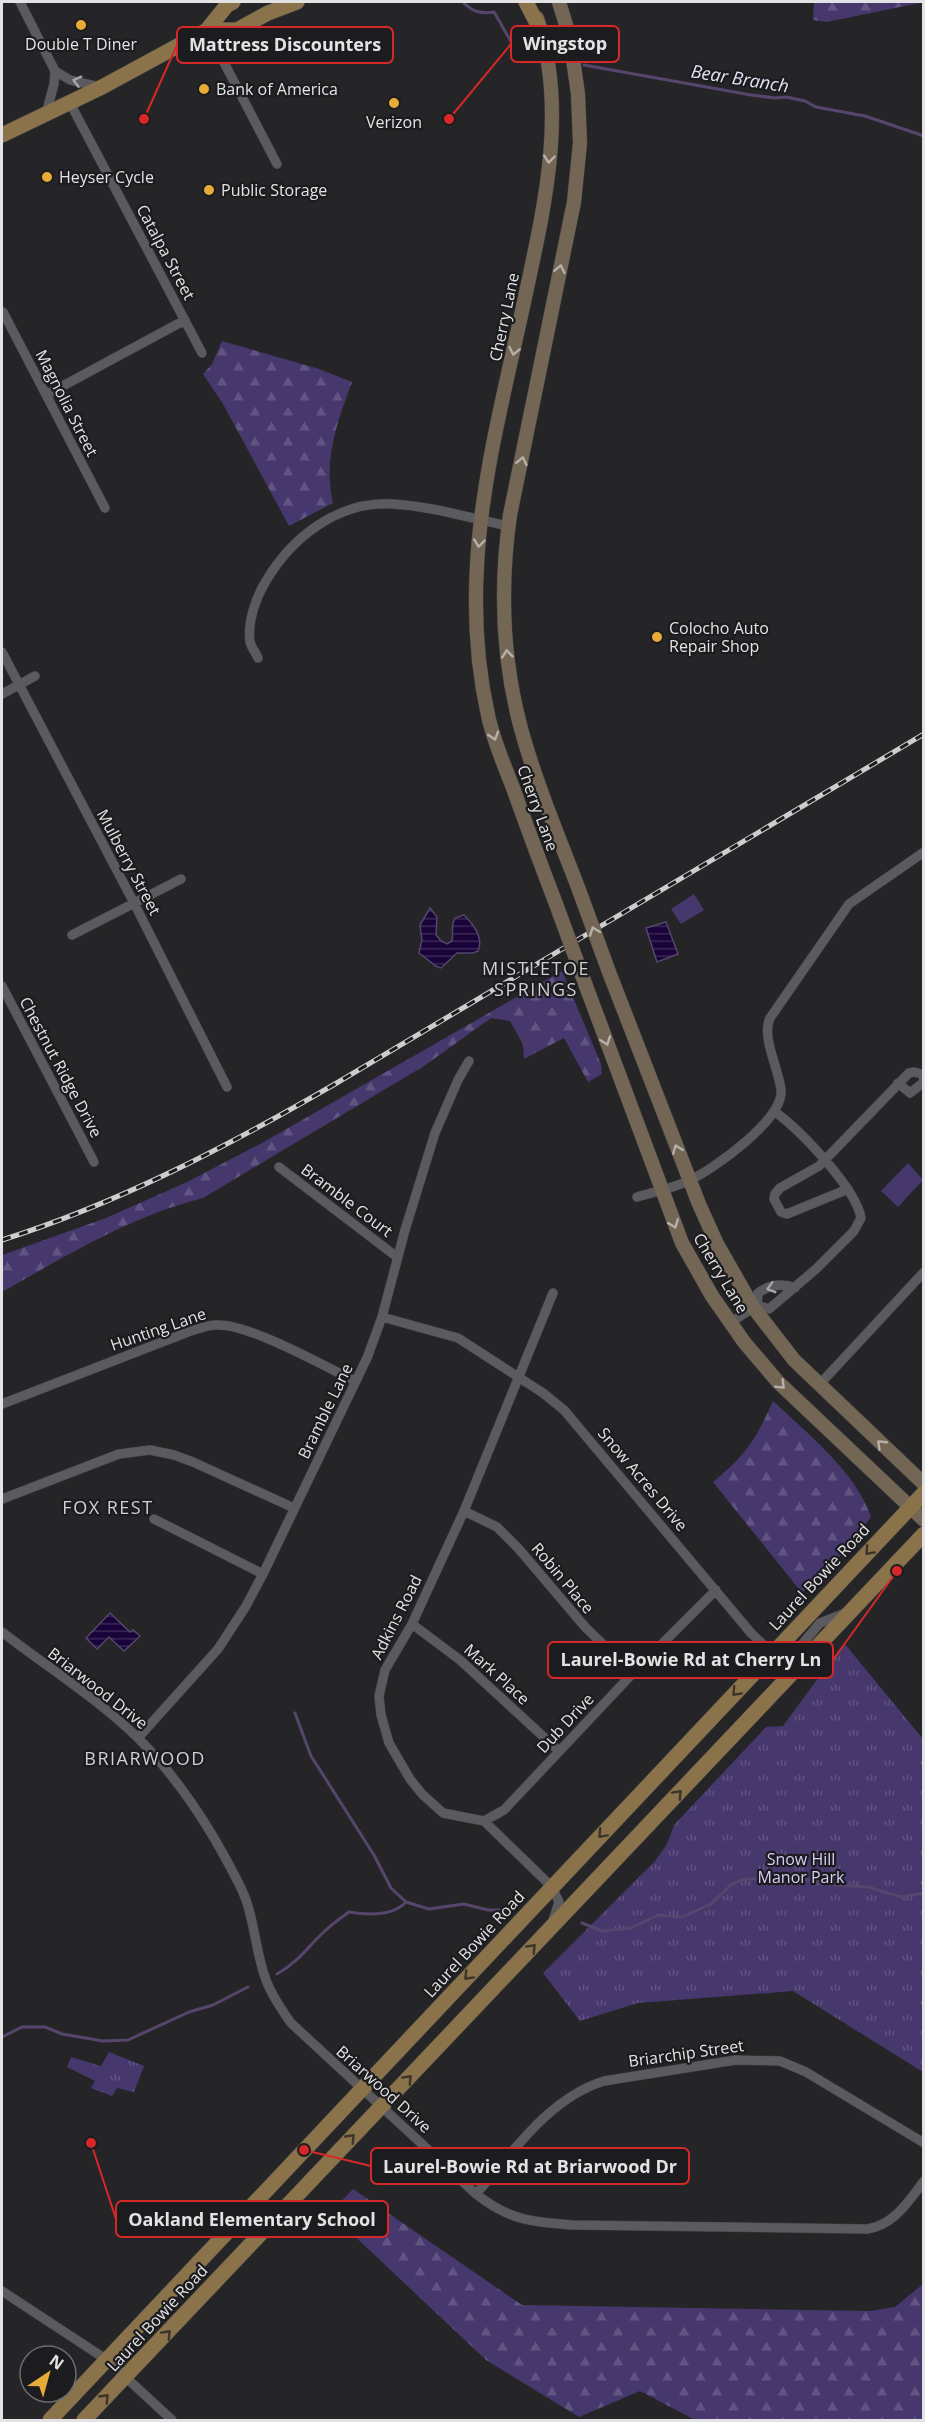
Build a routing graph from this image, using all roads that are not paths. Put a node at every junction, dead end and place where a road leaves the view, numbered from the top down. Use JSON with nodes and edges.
{"nodes":[{"id":1,"x":20,"y":2,"type":"edge"},
{"id":2,"x":233,"y":2,"type":"edge"},
{"id":3,"x":297,"y":2,"type":"edge"},
{"id":4,"x":526,"y":2,"type":"edge"},
{"id":5,"x":531,"y":2,"type":"edge"},
{"id":6,"x":559,"y":2,"type":"edge"},
{"id":7,"x":540,"y":28,"type":"junction"},
{"id":8,"x":207,"y":30,"type":"junction"},
{"id":9,"x":55,"y":71,"type":"junction"},
{"id":10,"x":102,"y":87,"type":"junction"},
{"id":11,"x":70,"y":102,"type":"junction"},
{"id":12,"x":46,"y":114,"type":"junction"},
{"id":13,"x":2,"y":135,"type":"edge"},
{"id":14,"x":277,"y":164,"type":"dead end"},
{"id":15,"x":3,"y":312,"type":"edge"},
{"id":16,"x":185,"y":320,"type":"junction"},
{"id":17,"x":202,"y":353,"type":"dead end"},
{"id":18,"x":46,"y":394,"type":"junction"},
{"id":19,"x":105,"y":508,"type":"dead end"},
{"id":20,"x":482,"y":520,"type":"junction"},
{"id":21,"x":508,"y":526,"type":"junction"},
{"id":22,"x":2,"y":652,"type":"edge"},
{"id":23,"x":258,"y":658,"type":"dead end"},
{"id":24,"x":35,"y":676,"type":"dead end"},
{"id":25,"x":19,"y":685,"type":"junction"},
{"id":26,"x":2,"y":694,"type":"edge"},
{"id":27,"x":924,"y":852,"type":"edge"},
{"id":28,"x":181,"y":879,"type":"dead end"},
{"id":29,"x":134,"y":903,"type":"junction"},
{"id":30,"x":72,"y":935,"type":"dead end"},
{"id":31,"x":2,"y":986,"type":"edge"},
{"id":32,"x":470,"y":1061,"type":"dead end"},
{"id":33,"x":924,"y":1080,"type":"edge"},
{"id":34,"x":898,"y":1083,"type":"junction"},
{"id":35,"x":227,"y":1087,"type":"dead end"},
{"id":36,"x":775,"y":1112,"type":"junction"},
{"id":37,"x":824,"y":1161,"type":"junction"},
{"id":38,"x":94,"y":1162,"type":"dead end"},
{"id":39,"x":279,"y":1167,"type":"dead end"},
{"id":40,"x":689,"y":1181,"type":"junction"},
{"id":41,"x":848,"y":1189,"type":"junction"},
{"id":42,"x":662,"y":1190,"type":"junction"},
{"id":43,"x":637,"y":1197,"type":"dead end"},
{"id":44,"x":397,"y":1257,"type":"junction"},
{"id":45,"x":924,"y":1272,"type":"edge"},
{"id":46,"x":795,"y":1288,"type":"junction"},
{"id":47,"x":553,"y":1293,"type":"dead end"},
{"id":48,"x":755,"y":1306,"type":"junction"},
{"id":49,"x":382,"y":1317,"type":"junction"},
{"id":50,"x":730,"y":1323,"type":"junction"},
{"id":51,"x":517,"y":1377,"type":"junction"},
{"id":52,"x":356,"y":1381,"type":"junction"},
{"id":53,"x":819,"y":1385,"type":"junction"},
{"id":54,"x":2,"y":1404,"type":"edge"},
{"id":55,"x":924,"y":1484,"type":"edge"},
{"id":56,"x":924,"y":1493,"type":"edge"},
{"id":57,"x":2,"y":1499,"type":"edge"},
{"id":58,"x":294,"y":1508,"type":"junction"},
{"id":59,"x":909,"y":1508,"type":"junction"},
{"id":60,"x":464,"y":1511,"type":"junction"},
{"id":61,"x":154,"y":1519,"type":"dead end"},
{"id":62,"x":924,"y":1520,"type":"edge"},
{"id":63,"x":924,"y":1534,"type":"edge"},
{"id":64,"x":263,"y":1574,"type":"junction"},
{"id":65,"x":716,"y":1590,"type":"junction"},
{"id":66,"x":848,"y":1612,"type":"junction"},
{"id":67,"x":412,"y":1624,"type":"junction"},
{"id":68,"x":2,"y":1632,"type":"edge"},
{"id":69,"x":772,"y":1653,"type":"junction"},
{"id":70,"x":633,"y":1673,"type":"junction"},
{"id":71,"x":138,"y":1738,"type":"junction"},
{"id":72,"x":559,"y":1751,"type":"junction"},
{"id":73,"x":484,"y":1821,"type":"junction"},
{"id":74,"x":552,"y":1887,"type":"junction"},
{"id":75,"x":551,"y":1928,"type":"junction"},
{"id":76,"x":362,"y":2089,"type":"junction"},
{"id":77,"x":382,"y":2107,"type":"junction"},
{"id":78,"x":924,"y":2143,"type":"edge"},
{"id":79,"x":924,"y":2181,"type":"edge"},
{"id":80,"x":476,"y":2194,"type":"junction"},
{"id":81,"x":2,"y":2291,"type":"edge"},
{"id":82,"x":107,"y":2360,"type":"junction"},
{"id":83,"x":126,"y":2377,"type":"junction"},
{"id":84,"x":50,"y":2421,"type":"edge"},
{"id":85,"x":84,"y":2421,"type":"edge"},
{"id":86,"x":172,"y":2421,"type":"edge"}],
"edges":[{"from":1,"to":9,"type":"street"},
{"from":2,"to":8,"type":"main road"},
{"from":3,"to":8,"type":"main road"},
{"from":4,"to":7,"type":"main road"},
{"from":5,"to":7,"type":"main road","name":"Cherry Lane"},
{"from":21,"to":6,"type":"main road","name":"Cherry Lane","one_way":true},
{"from":7,"to":20,"type":"main road","name":"Cherry Lane","one_way":true},
{"from":8,"to":10,"type":"main road"},
{"from":8,"to":14,"type":"street"},
{"from":10,"to":9,"type":"street","one_way":true},
{"from":9,"to":12,"type":"street"},
{"from":10,"to":11,"type":"main road"},
{"from":11,"to":12,"type":"main road"},
{"from":11,"to":16,"type":"street","name":"Catalpa Street"},
{"from":12,"to":13,"type":"main road"},
{"from":15,"to":18,"type":"street","name":"Magnolia Street"},
{"from":16,"to":17,"type":"street","name":"Catalpa Street"},
{"from":16,"to":18,"type":"street"},
{"from":18,"to":19,"type":"street","name":"Magnolia Street"},
{"from":20,"to":21,"type":"street"},
{"from":20,"to":23,"type":"street"},
{"from":20,"to":42,"type":"main road","name":"Cherry Lane","one_way":true,"bridge":true},
{"from":40,"to":21,"type":"main road","name":"Cherry Lane","one_way":true,"bridge":true},
{"from":22,"to":25,"type":"street","name":"Mulberry Street"},
{"from":24,"to":25,"type":"street"},
{"from":25,"to":26,"type":"street"},
{"from":25,"to":29,"type":"street","name":"Mulberry Street"},
{"from":27,"to":36,"type":"street"},
{"from":28,"to":29,"type":"street"},
{"from":29,"to":30,"type":"street"},
{"from":29,"to":35,"type":"street","name":"Mulberry Street"},
{"from":31,"to":38,"type":"street","name":"Chestnut Ridge Drive"},
{"from":32,"to":44,"type":"street","name":"Bramble Lane"},
{"from":33,"to":34,"type":"street"},
{"from":33,"to":34,"type":"street"},
{"from":34,"to":37,"type":"street"},
{"from":36,"to":37,"type":"street"},
{"from":36,"to":40,"type":"street"},
{"from":37,"to":41,"type":"street"},
{"from":37,"to":41,"type":"street"},
{"from":39,"to":44,"type":"street","name":"Bramble Court"},
{"from":40,"to":42,"type":"street"},
{"from":40,"to":48,"type":"main road","name":"Cherry Lane"},
{"from":41,"to":46,"type":"street"},
{"from":42,"to":43,"type":"street"},
{"from":42,"to":50,"type":"main road","name":"Cherry Lane","one_way":true},
{"from":44,"to":49,"type":"street","name":"Bramble Lane"},
{"from":45,"to":53,"type":"street"},
{"from":46,"to":48,"type":"street"},
{"from":46,"to":48,"type":"street","one_way":true},
{"from":47,"to":51,"type":"street","name":"Adkins Road"},
{"from":48,"to":50,"type":"street"},
{"from":48,"to":53,"type":"main road","name":"Cherry Lane"},
{"from":49,"to":51,"type":"street","name":"Snow Acres Drive"},
{"from":49,"to":52,"type":"street","name":"Bramble Lane"},
{"from":50,"to":59,"type":"main road","name":"Cherry Lane","one_way":true},
{"from":51,"to":60,"type":"street","name":"Adkins Road"},
{"from":51,"to":65,"type":"street","name":"Snow Acres Drive"},
{"from":52,"to":54,"type":"street","name":"Hunting Lane"},
{"from":52,"to":58,"type":"street","name":"Bramble Lane"},
{"from":55,"to":53,"type":"main road","name":"Cherry Lane","one_way":true},
{"from":56,"to":59,"type":"main road","name":"Laurel Bowie Road"},
{"from":57,"to":58,"type":"street"},
{"from":58,"to":64,"type":"street","name":"Bramble Lane"},
{"from":59,"to":62,"type":"main road","name":"Cherry Lane"},
{"from":59,"to":69,"type":"main road","name":"Laurel Bowie Road","one_way":true},
{"from":60,"to":67,"type":"street","name":"Adkins Road"},
{"from":60,"to":70,"type":"street","name":"Robin Place"},
{"from":61,"to":64,"type":"street"},
{"from":63,"to":66,"type":"main road","name":"Laurel Bowie Road"},
{"from":64,"to":71,"type":"street","name":"Bramble Lane"},
{"from":65,"to":69,"type":"street","name":"Snow Acres Drive"},
{"from":65,"to":70,"type":"street","name":"Dub Drive"},
{"from":66,"to":69,"type":"street"},
{"from":75,"to":66,"type":"main road","name":"Laurel Bowie Road","one_way":true},
{"from":67,"to":72,"type":"street","name":"Mark Place"},
{"from":67,"to":73,"type":"street","name":"Adkins Road"},
{"from":68,"to":71,"type":"street","name":"Briarwood Drive"},
{"from":69,"to":74,"type":"main road","name":"Laurel Bowie Road","one_way":true},
{"from":70,"to":72,"type":"street","name":"Dub Drive"},
{"from":71,"to":76,"type":"street","name":"Briarwood Drive"},
{"from":72,"to":73,"type":"street","name":"Dub Drive"},
{"from":73,"to":74,"type":"street"},
{"from":74,"to":75,"type":"street"},
{"from":74,"to":76,"type":"main road","name":"Laurel Bowie Road","one_way":true},
{"from":77,"to":75,"type":"main road","name":"Laurel Bowie Road","one_way":true},
{"from":76,"to":77,"type":"street","name":"Briarwood Drive"},
{"from":76,"to":82,"type":"main road","name":"Laurel Bowie Road"},
{"from":77,"to":80,"type":"street","name":"Briarwood Drive"},
{"from":83,"to":77,"type":"main road","name":"Laurel Bowie Road","one_way":true},
{"from":78,"to":80,"type":"street","name":"Briarchip Street"},
{"from":79,"to":80,"type":"street","name":"Briarwood Drive"},
{"from":81,"to":82,"type":"street"},
{"from":82,"to":83,"type":"street"},
{"from":82,"to":84,"type":"main road","name":"Laurel Bowie Road"},
{"from":85,"to":83,"type":"main road","name":"Laurel Bowie Road","one_way":true},
{"from":83,"to":86,"type":"street"}]}
